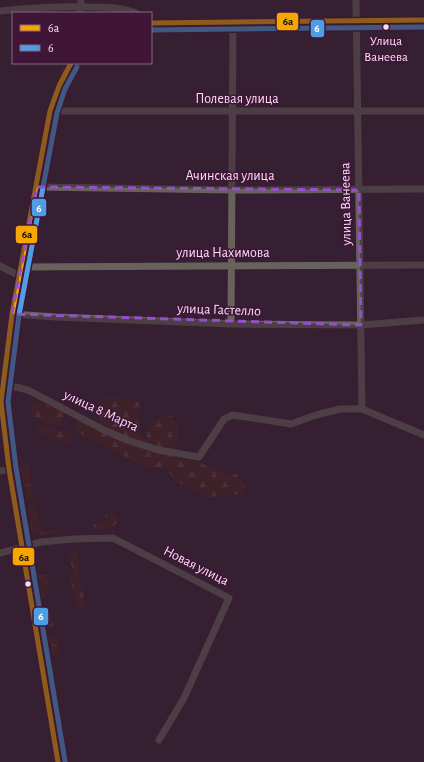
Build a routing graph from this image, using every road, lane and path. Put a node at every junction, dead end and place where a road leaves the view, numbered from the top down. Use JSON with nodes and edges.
{"nodes":[{"id":1,"x":356,"y":0,"type":"edge"},
{"id":2,"x":80,"y":6,"type":"edge"},
{"id":3,"x":0,"y":11,"type":"edge"},
{"id":4,"x":133,"y":12,"type":"edge"},
{"id":5,"x":152,"y":18,"type":"edge"},
{"id":6,"x":356,"y":20,"type":"junction"},
{"id":7,"x":424,"y":20,"type":"edge"},
{"id":8,"x":233,"y":22,"type":"junction"},
{"id":9,"x":152,"y":23,"type":"edge"},
{"id":10,"x":162,"y":23,"type":"junction"},
{"id":11,"x":70,"y":64,"type":"edge"},
{"id":12,"x":358,"y":111,"type":"junction"},
{"id":13,"x":424,"y":111,"type":"edge"},
{"id":14,"x":50,"y":112,"type":"junction"},
{"id":15,"x":233,"y":112,"type":"junction"},
{"id":16,"x":37,"y":187,"type":"junction"},
{"id":17,"x":424,"y":189,"type":"edge"},
{"id":18,"x":233,"y":190,"type":"junction"},
{"id":19,"x":359,"y":190,"type":"junction"},
{"id":20,"x":360,"y":265,"type":"junction"},
{"id":21,"x":424,"y":265,"type":"edge"},
{"id":22,"x":0,"y":266,"type":"edge"},
{"id":23,"x":232,"y":266,"type":"junction"},
{"id":24,"x":21,"y":267,"type":"junction"},
{"id":25,"x":20,"y":276,"type":"junction"},
{"id":26,"x":12,"y":314,"type":"junction"},
{"id":27,"x":424,"y":320,"type":"edge"},
{"id":28,"x":231,"y":324,"type":"junction"},
{"id":29,"x":361,"y":325,"type":"junction"},
{"id":30,"x":2,"y":382,"type":"edge"},
{"id":31,"x":362,"y":409,"type":"junction"},
{"id":32,"x":1,"y":414,"type":"edge"},
{"id":33,"x":424,"y":435,"type":"edge"},
{"id":34,"x":10,"y":469,"type":"junction"},
{"id":35,"x":0,"y":471,"type":"edge"},
{"id":36,"x":22,"y":547,"type":"junction"},
{"id":37,"x":0,"y":553,"type":"edge"},
{"id":38,"x":159,"y":740,"type":"dead end"},
{"id":39,"x":58,"y":762,"type":"edge"}],
"edges":[{"from":1,"to":6,"type":"street","name":"улица Ванеева"},
{"from":2,"to":3,"type":"street"},
{"from":2,"to":4,"type":"street"},
{"from":5,"to":10,"type":"street"},
{"from":6,"to":7,"type":"street"},
{"from":6,"to":8,"type":"street"},
{"from":6,"to":12,"type":"street","name":"улица Ванеева"},
{"from":8,"to":10,"type":"street"},
{"from":8,"to":15,"type":"street"},
{"from":9,"to":10,"type":"street"},
{"from":11,"to":14,"type":"street"},
{"from":12,"to":13,"type":"street","name":"Полевая улица"},
{"from":12,"to":15,"type":"street","name":"Полевая улица"},
{"from":12,"to":19,"type":"street","name":"улица Ванеева"},
{"from":14,"to":15,"type":"street","name":"Полевая улица"},
{"from":14,"to":16,"type":"street"},
{"from":15,"to":18,"type":"street"},
{"from":16,"to":18,"type":"street","name":"Ачинская улица"},
{"from":16,"to":24,"type":"street"},
{"from":17,"to":19,"type":"street","name":"Ачинская улица"},
{"from":18,"to":19,"type":"street","name":"Ачинская улица"},
{"from":18,"to":23,"type":"street"},
{"from":19,"to":20,"type":"street","name":"улица Ванеева"},
{"from":20,"to":21,"type":"street","name":"улица Нахимова"},
{"from":20,"to":23,"type":"street","name":"улица Нахимова"},
{"from":20,"to":29,"type":"street","name":"улица Ванеева"},
{"from":22,"to":25,"type":"street"},
{"from":23,"to":24,"type":"street","name":"улица Нахимова"},
{"from":23,"to":28,"type":"street"},
{"from":24,"to":25,"type":"street"},
{"from":25,"to":26,"type":"street"},
{"from":26,"to":28,"type":"street","name":"улица Гастелло"},
{"from":26,"to":30,"type":"street"},
{"from":27,"to":29,"type":"street","name":"улица Гастелло"},
{"from":28,"to":29,"type":"street","name":"улица Гастелло"},
{"from":29,"to":31,"type":"street","name":"улица Ванеева"},
{"from":30,"to":31,"type":"street","name":"улица 8 Марта"},
{"from":30,"to":32,"type":"street"},
{"from":31,"to":33,"type":"street","name":"улица 8 Марта"},
{"from":32,"to":34,"type":"street"},
{"from":34,"to":35,"type":"street"},
{"from":34,"to":36,"type":"street"},
{"from":36,"to":37,"type":"street","name":"Новая улица"},
{"from":36,"to":38,"type":"street","name":"Новая улица"},
{"from":36,"to":39,"type":"street"}]}
